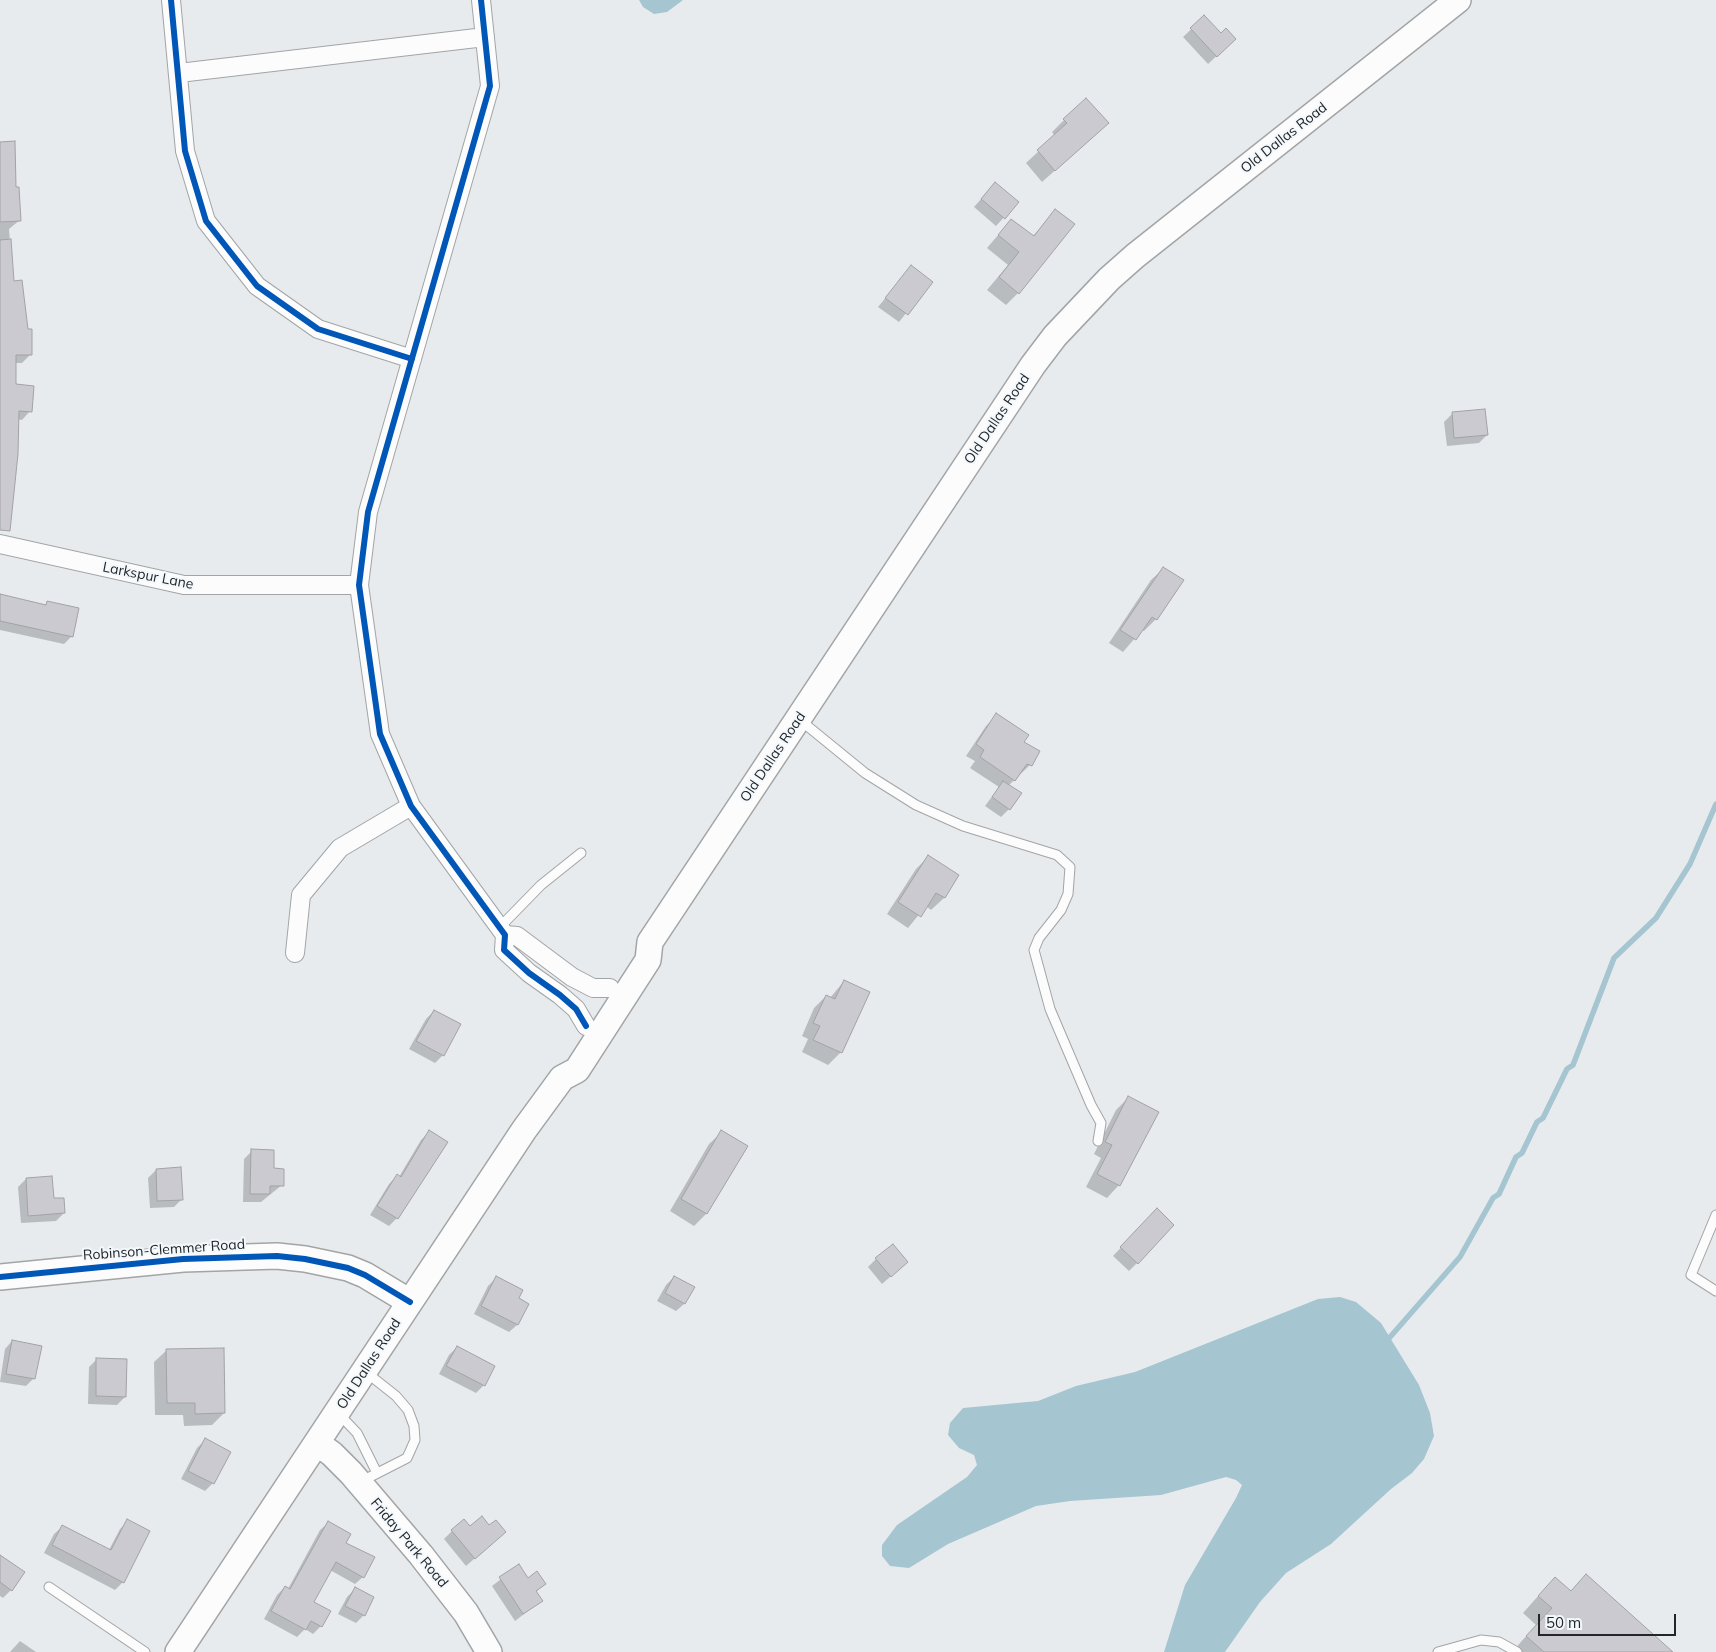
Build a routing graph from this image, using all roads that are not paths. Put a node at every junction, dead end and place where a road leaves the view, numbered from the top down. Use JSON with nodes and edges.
{"nodes":[{"id":1,"x":171,"y":0,"type":"edge"},
{"id":2,"x":480,"y":0,"type":"edge"},
{"id":3,"x":1458,"y":0,"type":"edge"},
{"id":4,"x":485,"y":37,"type":"junction"},
{"id":5,"x":179,"y":72,"type":"junction"},
{"id":6,"x":412,"y":359,"type":"junction"},
{"id":7,"x":0,"y":544,"type":"edge"},
{"id":8,"x":359,"y":585,"type":"junction"},
{"id":9,"x":798,"y":718,"type":"junction"},
{"id":10,"x":411,"y":806,"type":"junction"},
{"id":11,"x":581,"y":853,"type":"dead end"},
{"id":12,"x":502,"y":932,"type":"junction"},
{"id":13,"x":650,"y":942,"type":"junction"},
{"id":14,"x":295,"y":953,"type":"dead end"},
{"id":15,"x":610,"y":988,"type":"junction"},
{"id":16,"x":586,"y":1026,"type":"junction"},
{"id":17,"x":562,"y":1078,"type":"junction"},
{"id":18,"x":1098,"y":1141,"type":"dead end"},
{"id":19,"x":1716,"y":1215,"type":"edge"},
{"id":20,"x":0,"y":1277,"type":"edge"},
{"id":21,"x":1716,"y":1291,"type":"edge"},
{"id":22,"x":410,"y":1302,"type":"junction"},
{"id":23,"x":364,"y":1371,"type":"junction"},
{"id":24,"x":337,"y":1412,"type":"junction"},
{"id":25,"x":317,"y":1443,"type":"junction"},
{"id":26,"x":368,"y":1478,"type":"junction"},
{"id":27,"x":49,"y":1587,"type":"dead end"},
{"id":28,"x":145,"y":1652,"type":"edge"},
{"id":29,"x":178,"y":1652,"type":"edge"},
{"id":30,"x":489,"y":1652,"type":"edge"},
{"id":31,"x":1438,"y":1652,"type":"edge"},
{"id":32,"x":1517,"y":1652,"type":"edge"}],
"edges":[{"from":1,"to":5,"type":"street"},
{"from":2,"to":4,"type":"street"},
{"from":3,"to":9,"type":"main road","name":"Old Dallas Road"},
{"from":4,"to":5,"type":"street"},
{"from":4,"to":6,"type":"street"},
{"from":5,"to":6,"type":"street"},
{"from":6,"to":8,"type":"street"},
{"from":7,"to":8,"type":"street","name":"Larkspur Lane"},
{"from":8,"to":10,"type":"street"},
{"from":9,"to":13,"type":"main road","name":"Old Dallas Road"},
{"from":9,"to":18,"type":"lane"},
{"from":10,"to":12,"type":"street"},
{"from":10,"to":14,"type":"street"},
{"from":11,"to":12,"type":"lane"},
{"from":12,"to":15,"type":"street"},
{"from":12,"to":16,"type":"street"},
{"from":13,"to":15,"type":"main road","name":"Old Dallas Road"},
{"from":13,"to":17,"type":"main road","name":"Old Dallas Road"},
{"from":15,"to":16,"type":"main road","name":"Old Dallas Road"},
{"from":16,"to":17,"type":"main road","name":"Old Dallas Road"},
{"from":17,"to":22,"type":"main road","name":"Old Dallas Road"},
{"from":19,"to":21,"type":"lane"},
{"from":20,"to":22,"type":"main road","name":"Robinson-Clemmer Road"},
{"from":22,"to":23,"type":"main road","name":"Old Dallas Road"},
{"from":23,"to":24,"type":"main road","name":"Old Dallas Road"},
{"from":23,"to":26,"type":"lane"},
{"from":24,"to":25,"type":"main road","name":"Old Dallas Road"},
{"from":24,"to":26,"type":"lane"},
{"from":25,"to":26,"type":"main road","name":"Friday Park Road"},
{"from":25,"to":29,"type":"main road","name":"Old Dallas Road"},
{"from":26,"to":30,"type":"main road","name":"Friday Park Road"},
{"from":27,"to":28,"type":"lane"},
{"from":31,"to":32,"type":"lane"}]}
